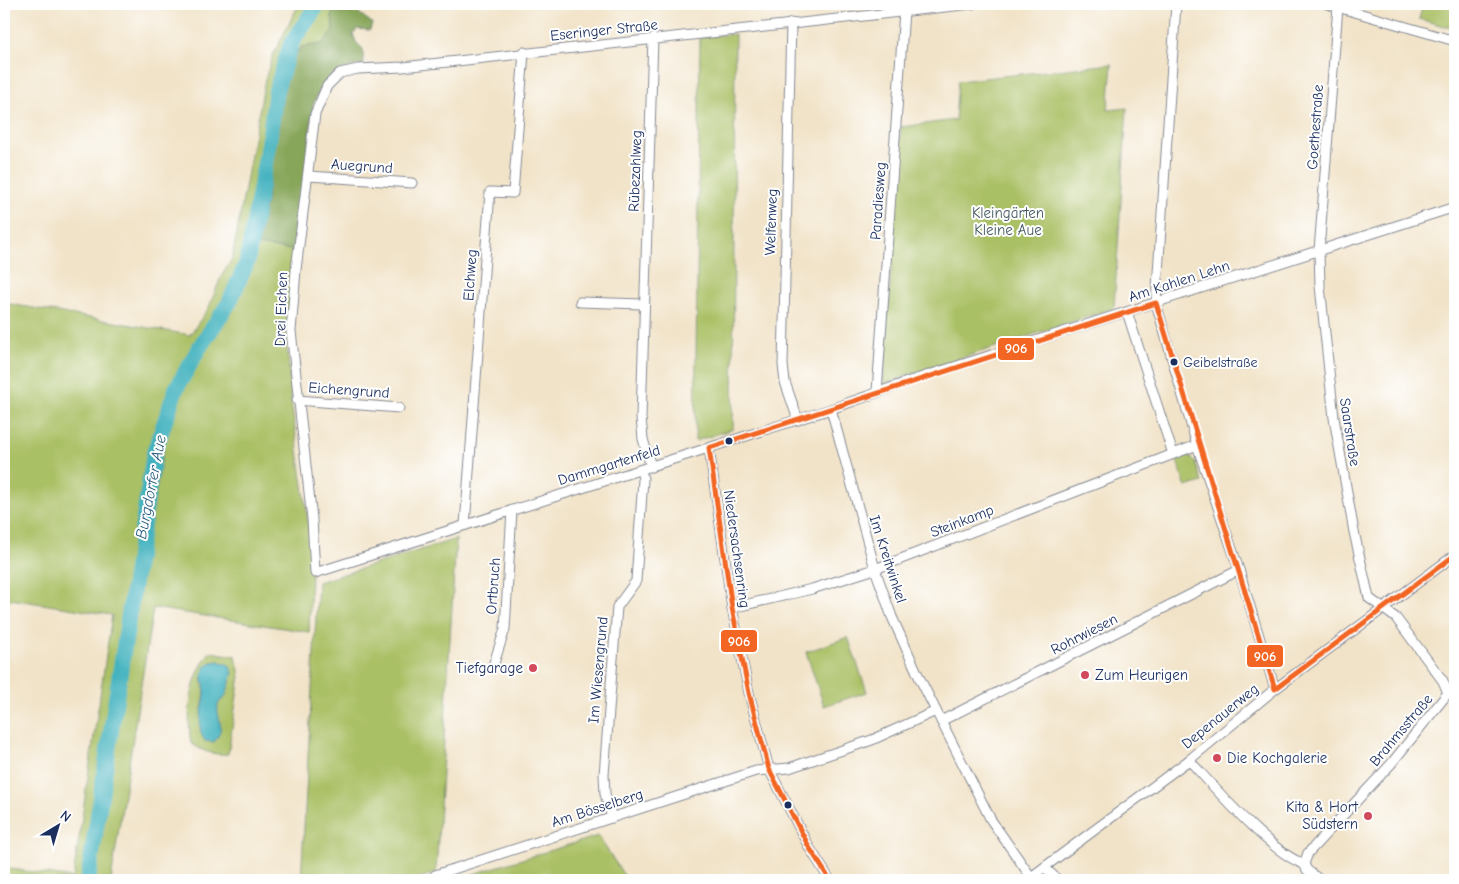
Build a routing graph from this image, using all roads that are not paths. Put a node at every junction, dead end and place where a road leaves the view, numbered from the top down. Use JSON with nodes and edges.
{"nodes":[{"id":1,"x":972,"y":4,"type":"edge"},
{"id":2,"x":1176,"y":4,"type":"edge"},
{"id":3,"x":1327,"y":4,"type":"edge"},
{"id":4,"x":1338,"y":6,"type":"junction"},
{"id":5,"x":904,"y":11,"type":"junction"},
{"id":6,"x":791,"y":23,"type":"junction"},
{"id":7,"x":653,"y":38,"type":"junction"},
{"id":8,"x":1455,"y":41,"type":"edge"},
{"id":9,"x":524,"y":52,"type":"junction"},
{"id":10,"x":358,"y":69,"type":"joint"},
{"id":11,"x":309,"y":176,"type":"junction"},
{"id":12,"x":412,"y":183,"type":"dead end"},
{"id":13,"x":1455,"y":207,"type":"edge"},
{"id":14,"x":1319,"y":250,"type":"junction"},
{"id":15,"x":580,"y":302,"type":"dead end"},
{"id":16,"x":1156,"y":303,"type":"junction"},
{"id":17,"x":644,"y":304,"type":"junction"},
{"id":18,"x":1127,"y":312,"type":"junction"},
{"id":19,"x":910,"y":381,"type":"joint"},
{"id":20,"x":877,"y":392,"type":"junction"},
{"id":21,"x":298,"y":400,"type":"junction"},
{"id":22,"x":399,"y":408,"type":"dead end"},
{"id":23,"x":831,"y":409,"type":"junction"},
{"id":24,"x":798,"y":420,"type":"junction"},
{"id":25,"x":1197,"y":445,"type":"junction"},
{"id":26,"x":709,"y":448,"type":"junction"},
{"id":27,"x":1173,"y":454,"type":"junction"},
{"id":28,"x":651,"y":467,"type":"junction"},
{"id":29,"x":641,"y":470,"type":"junction"},
{"id":30,"x":512,"y":510,"type":"junction"},
{"id":31,"x":465,"y":525,"type":"junction"},
{"id":32,"x":1455,"y":555,"type":"edge"},
{"id":33,"x":875,"y":569,"type":"junction"},
{"id":34,"x":1239,"y":570,"type":"junction"},
{"id":35,"x":315,"y":573,"type":"joint"},
{"id":36,"x":732,"y":608,"type":"junction"},
{"id":37,"x":1384,"y":609,"type":"junction"},
{"id":38,"x":494,"y":663,"type":"dead end"},
{"id":39,"x":1275,"y":689,"type":"junction"},
{"id":40,"x":936,"y":711,"type":"junction"},
{"id":41,"x":941,"y":721,"type":"junction"},
{"id":42,"x":1189,"y":760,"type":"junction"},
{"id":43,"x":768,"y":769,"type":"junction"},
{"id":44,"x":612,"y":818,"type":"junction"},
{"id":45,"x":1304,"y":864,"type":"junction"},
{"id":46,"x":1045,"y":868,"type":"junction"},
{"id":47,"x":435,"y":875,"type":"dead end"},
{"id":48,"x":1029,"y":879,"type":"edge"},
{"id":49,"x":830,"y":880,"type":"edge"},
{"id":50,"x":1058,"y":880,"type":"edge"},
{"id":51,"x":1320,"y":880,"type":"edge"}],
"edges":[{"from":1,"to":5,"type":"street","name":"Eseringer Straße"},
{"from":2,"to":16,"type":"street"},
{"from":3,"to":4,"type":"street"},
{"from":4,"to":8,"type":"street"},
{"from":4,"to":14,"type":"street","name":"Goethestraße"},
{"from":5,"to":6,"type":"street","name":"Eseringer Straße"},
{"from":5,"to":20,"type":"street","name":"Paradiesweg"},
{"from":6,"to":7,"type":"street","name":"Eseringer Straße"},
{"from":6,"to":24,"type":"street","name":"Welfenweg"},
{"from":7,"to":9,"type":"street","name":"Eseringer Straße"},
{"from":7,"to":17,"type":"street","name":"Rübezahlweg"},
{"from":9,"to":10,"type":"street","name":"Eseringer Straße"},
{"from":9,"to":31,"type":"street","name":"Elchweg"},
{"from":10,"to":11,"type":"street","name":"Drei Eichen"},
{"from":11,"to":12,"type":"street","name":"Auegrund"},
{"from":11,"to":21,"type":"street","name":"Drei Eichen"},
{"from":13,"to":14,"type":"street","name":"Am Kahlen Lehn"},
{"from":14,"to":16,"type":"street","name":"Am Kahlen Lehn"},
{"from":14,"to":37,"type":"street","name":"Saarstraße"},
{"from":15,"to":17,"type":"street"},
{"from":16,"to":18,"type":"street","name":"Am Kahlen Lehn"},
{"from":16,"to":25,"type":"street"},
{"from":17,"to":28,"type":"street","name":"Rübezahlweg"},
{"from":18,"to":19,"type":"street","name":"Am Kahlen Lehn"},
{"from":18,"to":27,"type":"street"},
{"from":19,"to":20,"type":"street","name":"Dammgartenfeld"},
{"from":20,"to":23,"type":"street","name":"Dammgartenfeld"},
{"from":21,"to":22,"type":"street","name":"Eichengrund"},
{"from":21,"to":35,"type":"street","name":"Drei Eichen"},
{"from":23,"to":24,"type":"street","name":"Dammgartenfeld"},
{"from":23,"to":33,"type":"street","name":"Im Kreitwinkel"},
{"from":24,"to":26,"type":"street","name":"Dammgartenfeld"},
{"from":25,"to":27,"type":"street","name":"Steinkamp"},
{"from":25,"to":34,"type":"street"},
{"from":26,"to":28,"type":"street","name":"Dammgartenfeld"},
{"from":26,"to":36,"type":"street","name":"Niedersachsenring"},
{"from":27,"to":33,"type":"street","name":"Steinkamp"},
{"from":28,"to":29,"type":"street","name":"Dammgartenfeld"},
{"from":29,"to":30,"type":"street","name":"Dammgartenfeld"},
{"from":29,"to":44,"type":"street","name":"Im Wiesengrund"},
{"from":30,"to":31,"type":"street","name":"Dammgartenfeld"},
{"from":30,"to":38,"type":"street","name":"Ortbruch"},
{"from":31,"to":35,"type":"street","name":"Dammgartenfeld"},
{"from":32,"to":37,"type":"street","name":"Depenauerweg"},
{"from":33,"to":36,"type":"street","name":"Steinkamp"},
{"from":33,"to":40,"type":"street","name":"Im Kreitwinkel"},
{"from":34,"to":39,"type":"street"},
{"from":34,"to":41,"type":"street","name":"Rohrwiesen"},
{"from":36,"to":43,"type":"street","name":"Niedersachsenring"},
{"from":37,"to":39,"type":"street","name":"Depenauerweg"},
{"from":37,"to":45,"type":"street","name":"Brahmsstraße"},
{"from":39,"to":42,"type":"street","name":"Depenauerweg"},
{"from":40,"to":41,"type":"street","name":"Im Kreitwinkel"},
{"from":40,"to":43,"type":"street"},
{"from":41,"to":48,"type":"street","name":"Im Kreitwinkel"},
{"from":42,"to":45,"type":"street"},
{"from":42,"to":46,"type":"street","name":"Depenauerweg"},
{"from":43,"to":44,"type":"street","name":"Am Bösselberg"},
{"from":43,"to":49,"type":"street","name":"Niedersachsenring"},
{"from":44,"to":47,"type":"street","name":"Am Bösselberg"},
{"from":45,"to":51,"type":"street"},
{"from":46,"to":48,"type":"street","name":"Depenauerweg"},
{"from":46,"to":50,"type":"street"}]}
